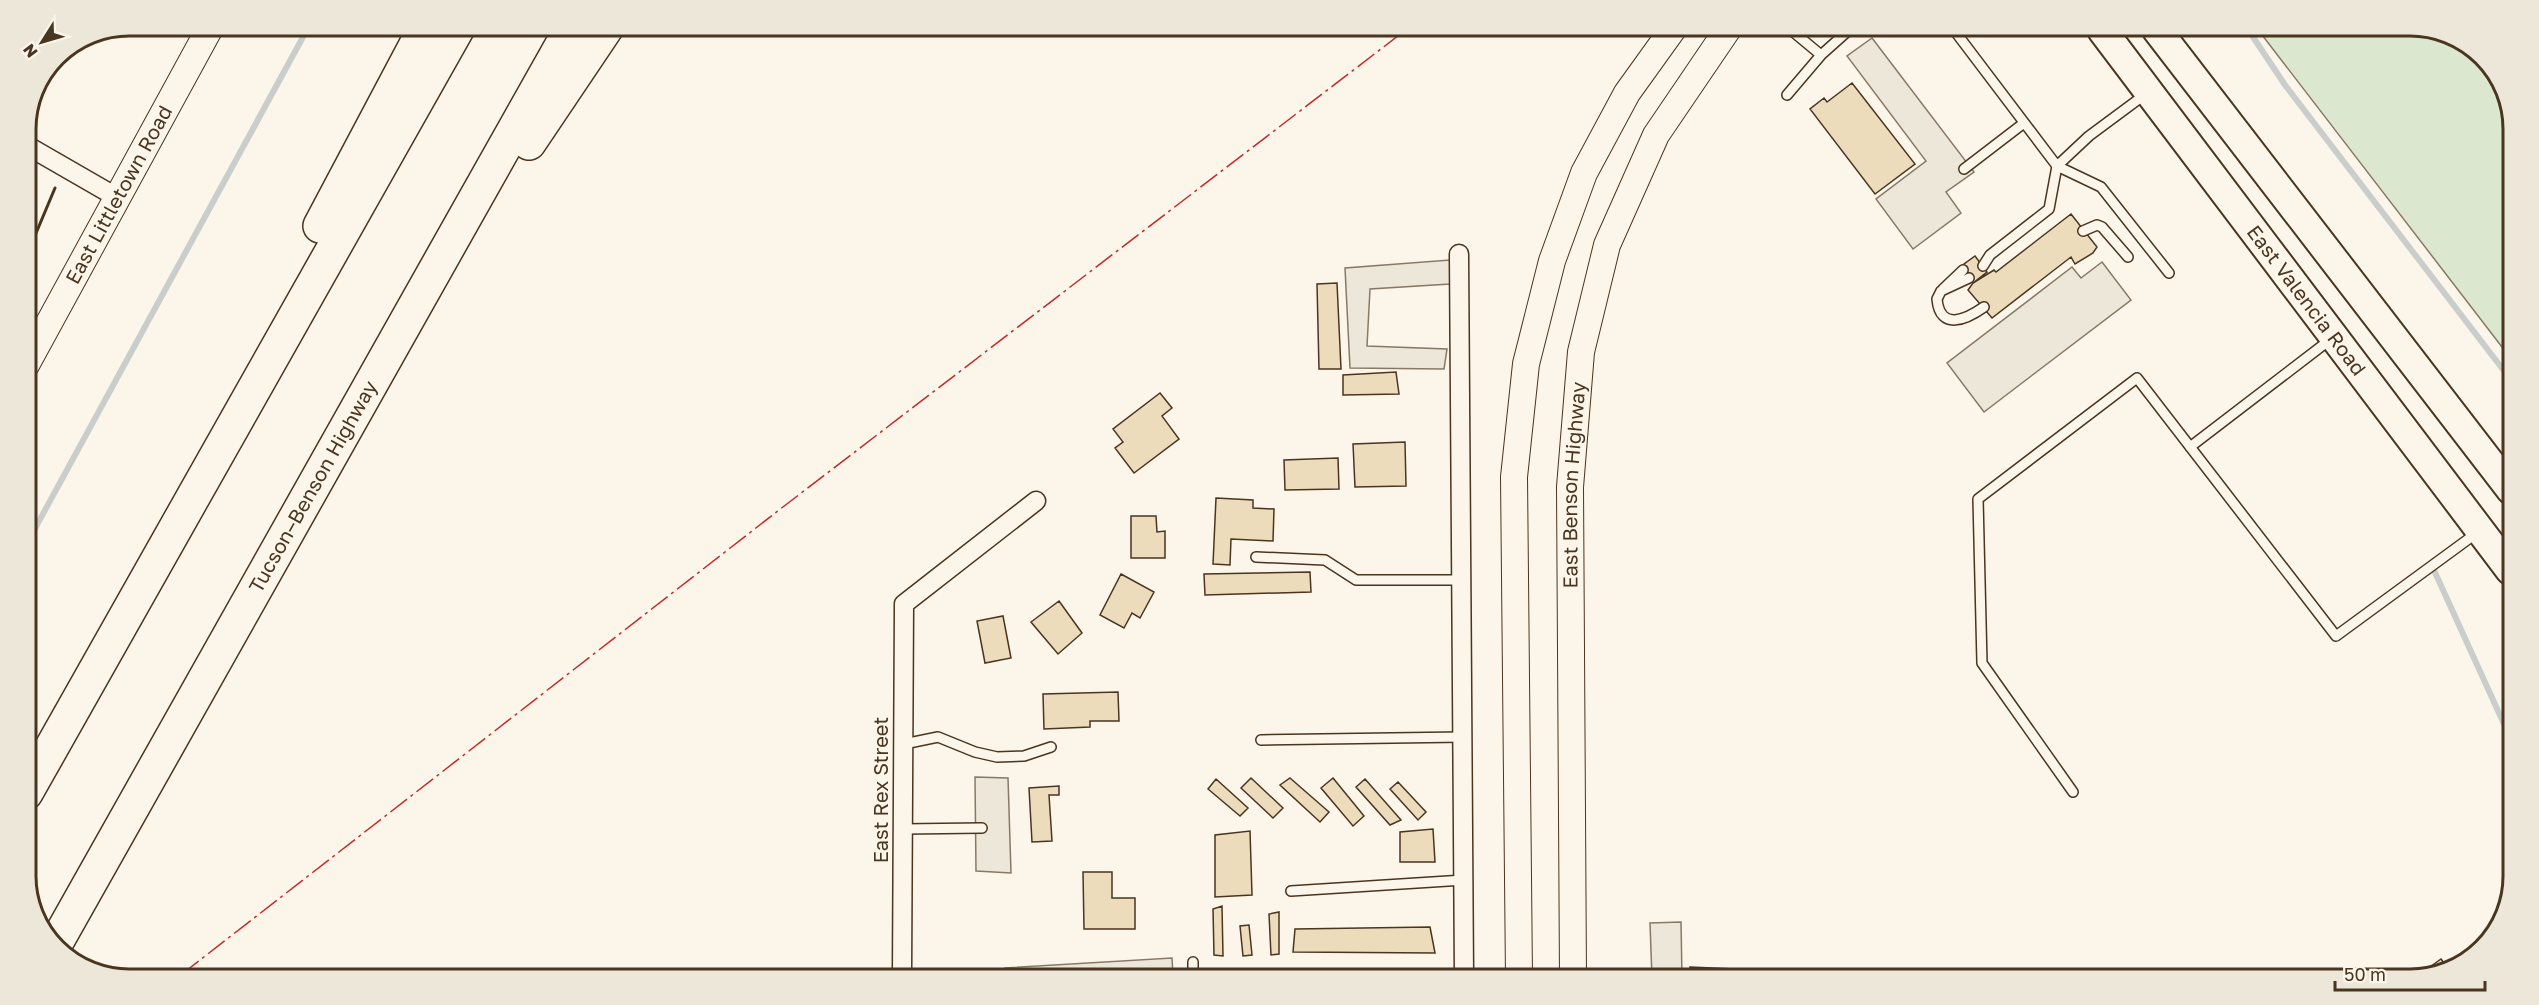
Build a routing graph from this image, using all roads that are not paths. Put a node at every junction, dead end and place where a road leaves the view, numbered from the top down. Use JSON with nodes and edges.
{"nodes":[{"id":1,"x":206,"y":36,"type":"edge"},
{"id":2,"x":421,"y":36,"type":"edge"},
{"id":3,"x":453,"y":36,"type":"edge"},
{"id":4,"x":567,"y":36,"type":"edge"},
{"id":5,"x":600,"y":36,"type":"edge"},
{"id":6,"x":1668,"y":36,"type":"edge"},
{"id":7,"x":1723,"y":36,"type":"edge"},
{"id":8,"x":1798,"y":36,"type":"edge"},
{"id":9,"x":1842,"y":36,"type":"edge"},
{"id":10,"x":1959,"y":36,"type":"edge"},
{"id":11,"x":2107,"y":36,"type":"edge"},
{"id":12,"x":2162,"y":36,"type":"edge"},
{"id":13,"x":1821,"y":55,"type":"junction"},
{"id":14,"x":2148,"y":91,"type":"junction"},
{"id":15,"x":1787,"y":95,"type":"dead end"},
{"id":16,"x":2024,"y":123,"type":"junction"},
{"id":17,"x":36,"y":151,"type":"edge"},
{"id":18,"x":2057,"y":166,"type":"junction"},
{"id":19,"x":1964,"y":169,"type":"dead end"},
{"id":20,"x":118,"y":198,"type":"junction"},
{"id":21,"x":2084,"y":231,"type":"dead end"},
{"id":22,"x":1459,"y":254,"type":"dead end"},
{"id":23,"x":2128,"y":257,"type":"dead end"},
{"id":24,"x":1980,"y":263,"type":"dead end"},
{"id":25,"x":2169,"y":273,"type":"dead end"},
{"id":26,"x":1966,"y":274,"type":"dead end"},
{"id":27,"x":1984,"y":307,"type":"dead end"},
{"id":28,"x":2334,"y":336,"type":"junction"},
{"id":29,"x":36,"y":347,"type":"edge"},
{"id":30,"x":377,"y":372,"type":"junction"},
{"id":31,"x":2190,"y":447,"type":"junction"},
{"id":32,"x":2503,"y":480,"type":"edge"},
{"id":33,"x":1036,"y":501,"type":"dead end"},
{"id":34,"x":2480,"y":530,"type":"junction"},
{"id":35,"x":1256,"y":557,"type":"dead end"},
{"id":36,"x":2503,"y":561,"type":"edge"},
{"id":37,"x":1461,"y":580,"type":"junction"},
{"id":38,"x":1463,"y":737,"type":"junction"},
{"id":39,"x":1261,"y":740,"type":"dead end"},
{"id":40,"x":904,"y":744,"type":"junction"},
{"id":41,"x":1051,"y":747,"type":"dead end"},
{"id":42,"x":36,"y":773,"type":"edge"},
{"id":43,"x":36,"y":774,"type":"edge"},
{"id":44,"x":2073,"y":792,"type":"dead end"},
{"id":45,"x":982,"y":828,"type":"dead end"},
{"id":46,"x":903,"y":829,"type":"junction"},
{"id":47,"x":1464,"y":880,"type":"junction"},
{"id":48,"x":1291,"y":891,"type":"dead end"},
{"id":49,"x":59,"y":937,"type":"edge"},
{"id":50,"x":1193,"y":962,"type":"dead end"},
{"id":51,"x":902,"y":969,"type":"edge"},
{"id":52,"x":1194,"y":969,"type":"edge"},
{"id":53,"x":1464,"y":969,"type":"edge"},
{"id":54,"x":1519,"y":969,"type":"edge"},
{"id":55,"x":1573,"y":969,"type":"edge"}],
"edges":[{"from":1,"to":20,"type":"main road","name":"East Littletown Road"},
{"from":2,"to":42,"type":"highway"},
{"from":3,"to":43,"type":"highway"},
{"from":4,"to":30,"type":"highway","name":"Tucson–Benson Highway"},
{"from":5,"to":30,"type":"highway"},
{"from":6,"to":54,"type":"main road"},
{"from":7,"to":55,"type":"main road","name":"East Benson Highway"},
{"from":8,"to":13,"type":"lane"},
{"from":9,"to":13,"type":"lane"},
{"from":10,"to":16,"type":"lane"},
{"from":11,"to":14,"type":"main road","name":"East Valencia Road"},
{"from":12,"to":32,"type":"main road"},
{"from":13,"to":15,"type":"lane"},
{"from":14,"to":18,"type":"lane"},
{"from":14,"to":28,"type":"main road","name":"East Valencia Road"},
{"from":16,"to":18,"type":"lane"},
{"from":16,"to":19,"type":"lane"},
{"from":17,"to":20,"type":"street"},
{"from":18,"to":24,"type":"lane"},
{"from":18,"to":25,"type":"lane"},
{"from":20,"to":29,"type":"main road","name":"East Littletown Road"},
{"from":21,"to":23,"type":"lane"},
{"from":22,"to":37,"type":"street"},
{"from":26,"to":27,"type":"lane"},
{"from":28,"to":31,"type":"lane"},
{"from":28,"to":34,"type":"main road","name":"East Valencia Road"},
{"from":30,"to":49,"type":"highway","name":"Tucson–Benson Highway"},
{"from":31,"to":34,"type":"lane"},
{"from":31,"to":44,"type":"lane"},
{"from":33,"to":40,"type":"street","name":"East Rex Street"},
{"from":34,"to":36,"type":"main road","name":"East Valencia Road"},
{"from":35,"to":37,"type":"lane"},
{"from":37,"to":38,"type":"street"},
{"from":38,"to":39,"type":"lane"},
{"from":38,"to":47,"type":"street"},
{"from":40,"to":41,"type":"lane"},
{"from":40,"to":46,"type":"street","name":"East Rex Street"},
{"from":45,"to":46,"type":"lane"},
{"from":46,"to":51,"type":"street","name":"East Rex Street"},
{"from":47,"to":48,"type":"lane"},
{"from":47,"to":53,"type":"street"},
{"from":50,"to":52,"type":"lane"}]}
